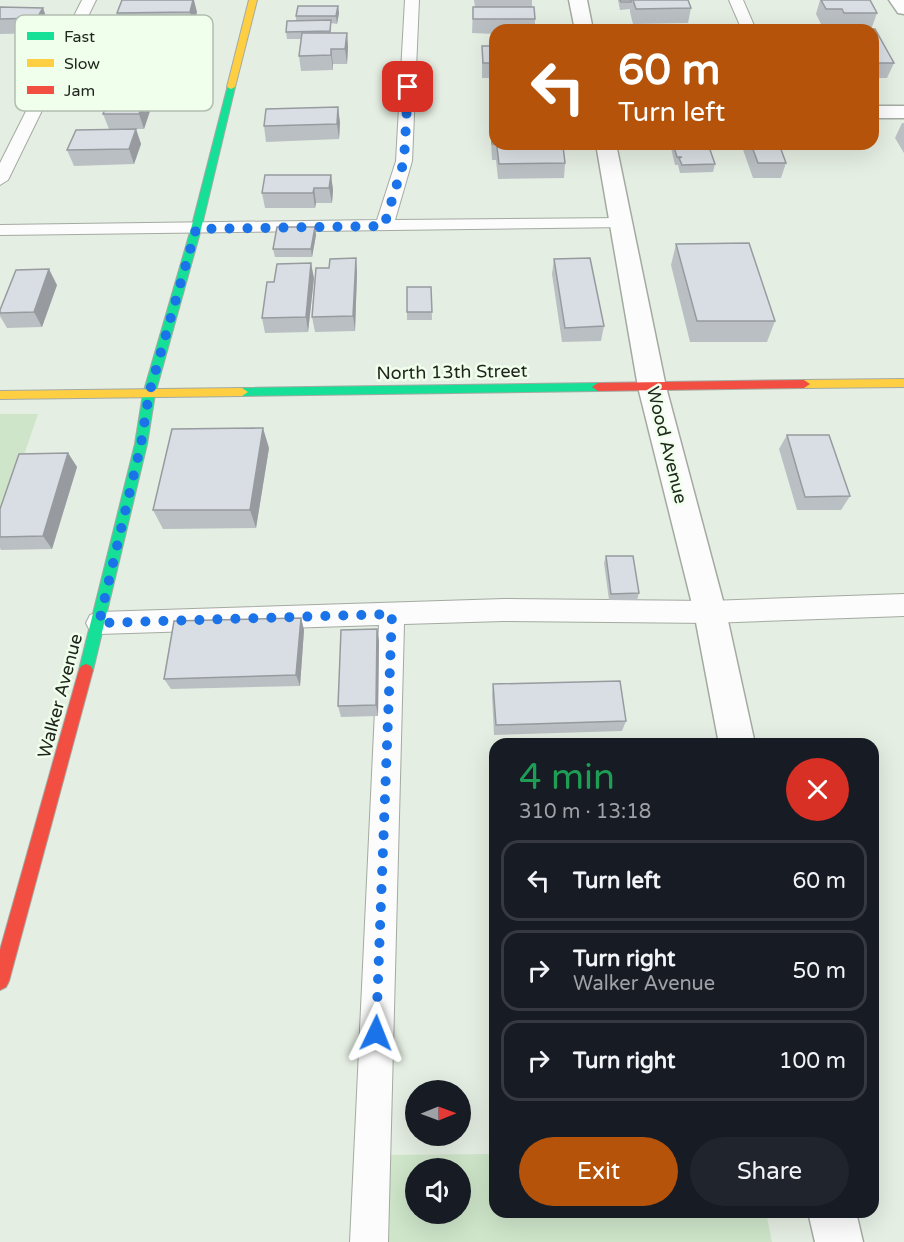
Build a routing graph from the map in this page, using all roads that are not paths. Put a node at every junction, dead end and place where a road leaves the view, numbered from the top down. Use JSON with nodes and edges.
{"nodes":[{"id":1,"x":89,"y":0,"type":"edge"},
{"id":2,"x":253,"y":0,"type":"edge"},
{"id":3,"x":412,"y":0,"type":"edge"},
{"id":4,"x":578,"y":0,"type":"edge"},
{"id":5,"x":736,"y":0,"type":"edge"},
{"id":6,"x":898,"y":0,"type":"edge"},
{"id":7,"x":904,"y":9,"type":"edge"},
{"id":8,"x":82,"y":15,"type":"edge"},
{"id":9,"x":583,"y":24,"type":"edge"},
{"id":10,"x":746,"y":24,"type":"edge"},
{"id":11,"x":34,"y":111,"type":"edge"},
{"id":12,"x":879,"y":112,"type":"edge"},
{"id":13,"x":904,"y":112,"type":"edge"},
{"id":14,"x":607,"y":150,"type":"edge"},
{"id":15,"x":0,"y":180,"type":"edge"},
{"id":16,"x":622,"y":223,"type":"junction"},
{"id":17,"x":384,"y":226,"type":"junction"},
{"id":18,"x":196,"y":229,"type":"junction"},
{"id":19,"x":0,"y":230,"type":"edge"},
{"id":20,"x":904,"y":383,"type":"edge"},
{"id":21,"x":652,"y":387,"type":"junction"},
{"id":22,"x":149,"y":394,"type":"junction"},
{"id":23,"x":0,"y":395,"type":"edge"},
{"id":24,"x":904,"y":605,"type":"edge"},
{"id":25,"x":710,"y":612,"type":"junction"},
{"id":26,"x":392,"y":614,"type":"junction"},
{"id":27,"x":99,"y":623,"type":"junction"},
{"id":28,"x":736,"y":738,"type":"edge"},
{"id":29,"x":0,"y":981,"type":"edge"},
{"id":30,"x":833,"y":1218,"type":"edge"},
{"id":31,"x":369,"y":1242,"type":"edge"},
{"id":32,"x":838,"y":1242,"type":"edge"}],
"edges":[{"from":1,"to":8,"type":"lane"},
{"from":2,"to":18,"type":"street","name":"Walker Avenue"},
{"from":3,"to":17,"type":"lane"},
{"from":4,"to":9,"type":"street"},
{"from":5,"to":10,"type":"lane"},
{"from":6,"to":7,"type":"street"},
{"from":11,"to":15,"type":"lane"},
{"from":12,"to":13,"type":"street"},
{"from":14,"to":16,"type":"street","name":"Wood Avenue"},
{"from":16,"to":17,"type":"lane"},
{"from":16,"to":21,"type":"street","name":"Wood Avenue"},
{"from":17,"to":18,"type":"lane"},
{"from":18,"to":19,"type":"lane"},
{"from":18,"to":22,"type":"street","name":"Walker Avenue"},
{"from":20,"to":21,"type":"street","name":"North 13th Street"},
{"from":21,"to":22,"type":"street","name":"North 13th Street"},
{"from":21,"to":25,"type":"street","name":"Wood Avenue"},
{"from":22,"to":23,"type":"street","name":"North 13th Street"},
{"from":22,"to":27,"type":"street","name":"Walker Avenue"},
{"from":24,"to":25,"type":"lane"},
{"from":25,"to":26,"type":"lane"},
{"from":25,"to":28,"type":"street","name":"Wood Avenue"},
{"from":26,"to":27,"type":"lane"},
{"from":26,"to":31,"type":"lane"},
{"from":27,"to":29,"type":"street","name":"Walker Avenue"},
{"from":30,"to":32,"type":"street"}]}
